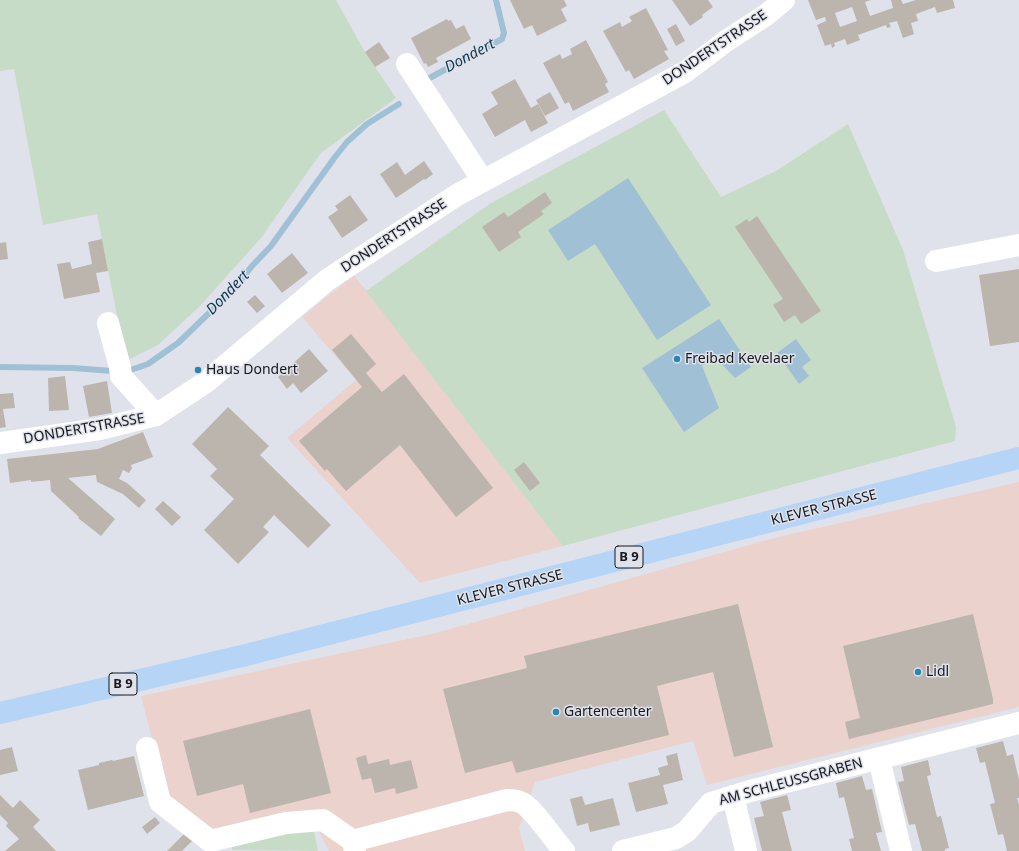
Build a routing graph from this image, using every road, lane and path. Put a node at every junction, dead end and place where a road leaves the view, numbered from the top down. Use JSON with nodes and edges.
{"nodes":[{"id":1,"x":784,"y":0,"type":"edge"},
{"id":2,"x":408,"y":64,"type":"dead end"},
{"id":3,"x":483,"y":181,"type":"junction"},
{"id":4,"x":1019,"y":245,"type":"edge"},
{"id":5,"x":936,"y":261,"type":"dead end"},
{"id":6,"x":108,"y":323,"type":"dead end"},
{"id":7,"x":156,"y":416,"type":"junction"},
{"id":8,"x":0,"y":443,"type":"edge"},
{"id":9,"x":1019,"y":458,"type":"edge"},
{"id":10,"x":0,"y":713,"type":"edge"},
{"id":11,"x":1019,"y":723,"type":"edge"},
{"id":12,"x":147,"y":748,"type":"dead end"},
{"id":13,"x":879,"y":759,"type":"junction"},
{"id":14,"x":733,"y":796,"type":"junction"},
{"id":15,"x":217,"y":846,"type":"edge"},
{"id":16,"x":354,"y":846,"type":"edge"},
{"id":17,"x":564,"y":851,"type":"edge"},
{"id":18,"x":623,"y":851,"type":"edge"},
{"id":19,"x":746,"y":851,"type":"edge"},
{"id":20,"x":901,"y":851,"type":"edge"}],
"edges":[{"from":1,"to":3,"type":"street","name":"DONDERTSTRASSE"},
{"from":2,"to":3,"type":"street"},
{"from":3,"to":7,"type":"street","name":"DONDERTSTRASSE"},
{"from":4,"to":5,"type":"street"},
{"from":6,"to":7,"type":"street"},
{"from":7,"to":8,"type":"street","name":"DONDERTSTRASSE"},
{"from":9,"to":10,"type":"main road","name":"KLEVER STRASSE","number":"B 9"},
{"from":11,"to":13,"type":"street","name":"AM SCHLEUSSGRABEN"},
{"from":12,"to":15,"type":"street"},
{"from":13,"to":14,"type":"street","name":"AM SCHLEUSSGRABEN"},
{"from":13,"to":20,"type":"street","name":"AM SCHLEUSSGRABEN"},
{"from":14,"to":18,"type":"street","name":"AM SCHLEUSSGRABEN"},
{"from":14,"to":19,"type":"street"},
{"from":15,"to":16,"type":"street"},
{"from":16,"to":17,"type":"street"}]}
